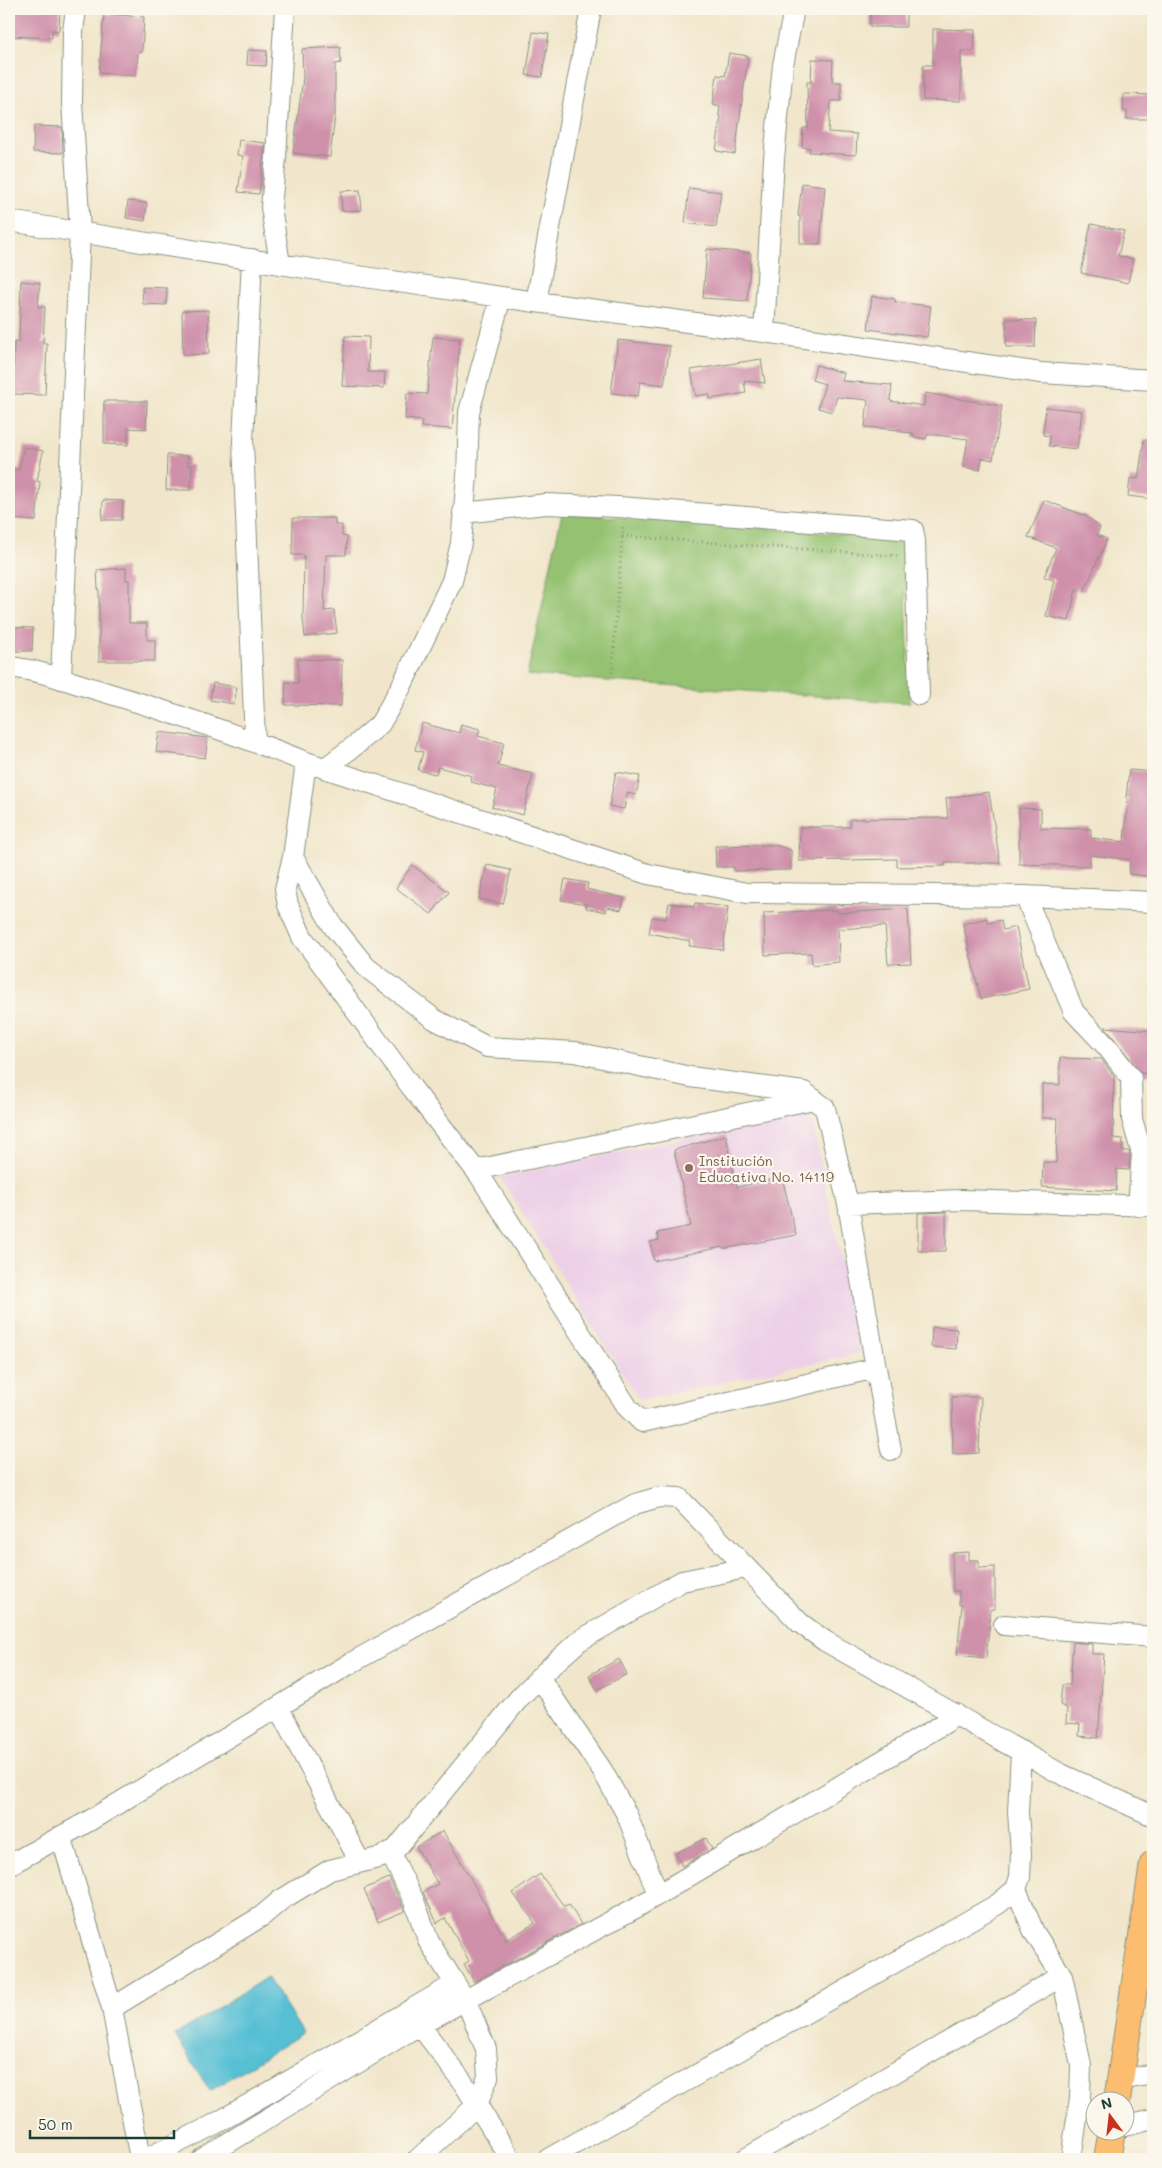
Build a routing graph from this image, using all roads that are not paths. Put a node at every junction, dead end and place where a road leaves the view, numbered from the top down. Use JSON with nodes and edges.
{"nodes":[{"id":1,"x":76,"y":9,"type":"edge"},
{"id":2,"x":284,"y":9,"type":"edge"},
{"id":3,"x":591,"y":9,"type":"edge"},
{"id":4,"x":794,"y":9,"type":"edge"},
{"id":5,"x":9,"y":221,"type":"edge"},
{"id":6,"x":80,"y":232,"type":"junction"},
{"id":7,"x":252,"y":260,"type":"junction"},
{"id":8,"x":280,"y":264,"type":"junction"},
{"id":9,"x":501,"y":297,"type":"junction"},
{"id":10,"x":536,"y":302,"type":"junction"},
{"id":11,"x":764,"y":332,"type":"junction"},
{"id":12,"x":1153,"y":380,"type":"edge"},
{"id":13,"x":463,"y":513,"type":"junction"},
{"id":14,"x":9,"y":668,"type":"edge"},
{"id":15,"x":29,"y":669,"type":"junction"},
{"id":16,"x":9,"y":677,"type":"edge"},
{"id":17,"x":61,"y":679,"type":"junction"},
{"id":18,"x":919,"y":695,"type":"dead end"},
{"id":19,"x":255,"y":742,"type":"junction"},
{"id":20,"x":315,"y":765,"type":"junction"},
{"id":21,"x":293,"y":857,"type":"junction"},
{"id":22,"x":1025,"y":896,"type":"junction"},
{"id":23,"x":1153,"y":902,"type":"edge"},
{"id":24,"x":814,"y":1099,"type":"junction"},
{"id":25,"x":476,"y":1170,"type":"junction"},
{"id":26,"x":848,"y":1204,"type":"junction"},
{"id":27,"x":1146,"y":1206,"type":"edge"},
{"id":28,"x":876,"y":1368,"type":"junction"},
{"id":29,"x":891,"y":1450,"type":"dead end"},
{"id":30,"x":746,"y":1568,"type":"junction"},
{"id":31,"x":1004,"y":1626,"type":"dead end"},
{"id":32,"x":1153,"y":1637,"type":"edge"},
{"id":33,"x":539,"y":1677,"type":"junction"},
{"id":34,"x":278,"y":1707,"type":"junction"},
{"id":35,"x":956,"y":1714,"type":"junction"},
{"id":36,"x":1021,"y":1751,"type":"junction"},
{"id":37,"x":1153,"y":1816,"type":"edge"},
{"id":38,"x":61,"y":1836,"type":"junction"},
{"id":39,"x":390,"y":1852,"type":"junction"},
{"id":40,"x":360,"y":1862,"type":"junction"},
{"id":41,"x":1153,"y":1864,"type":"edge"},
{"id":42,"x":9,"y":1865,"type":"edge"},
{"id":43,"x":1016,"y":1889,"type":"junction"},
{"id":44,"x":658,"y":1894,"type":"junction"},
{"id":45,"x":1145,"y":1971,"type":"edge"},
{"id":46,"x":1062,"y":1976,"type":"junction"},
{"id":47,"x":455,"y":1984,"type":"junction"},
{"id":48,"x":466,"y":2002,"type":"junction"},
{"id":49,"x":112,"y":2008,"type":"junction"},
{"id":50,"x":415,"y":2018,"type":"junction"},
{"id":51,"x":1153,"y":2074,"type":"edge"},
{"id":52,"x":1118,"y":2090,"type":"edge"},
{"id":53,"x":477,"y":2105,"type":"junction"},
{"id":54,"x":1153,"y":2119,"type":"edge"},
{"id":55,"x":1134,"y":2124,"type":"edge"},
{"id":56,"x":1110,"y":2140,"type":"edge"},
{"id":57,"x":140,"y":2159,"type":"edge"},
{"id":58,"x":146,"y":2159,"type":"edge"},
{"id":59,"x":202,"y":2159,"type":"edge"},
{"id":60,"x":418,"y":2159,"type":"edge"},
{"id":61,"x":511,"y":2159,"type":"edge"},
{"id":62,"x":548,"y":2159,"type":"edge"},
{"id":63,"x":746,"y":2159,"type":"edge"},
{"id":64,"x":1071,"y":2159,"type":"edge"},
{"id":65,"x":1107,"y":2159,"type":"edge"}],
"edges":[{"from":1,"to":6,"type":"street"},
{"from":2,"to":8,"type":"street"},
{"from":3,"to":10,"type":"street"},
{"from":4,"to":11,"type":"street"},
{"from":5,"to":6,"type":"street"},
{"from":6,"to":7,"type":"street"},
{"from":6,"to":17,"type":"street"},
{"from":7,"to":8,"type":"street"},
{"from":7,"to":19,"type":"street"},
{"from":8,"to":9,"type":"street"},
{"from":9,"to":10,"type":"street"},
{"from":9,"to":13,"type":"street"},
{"from":10,"to":11,"type":"street"},
{"from":11,"to":12,"type":"street"},
{"from":13,"to":18,"type":"street"},
{"from":13,"to":20,"type":"street"},
{"from":14,"to":15,"type":"street"},
{"from":15,"to":16,"type":"street"},
{"from":15,"to":17,"type":"street"},
{"from":17,"to":19,"type":"street"},
{"from":19,"to":20,"type":"street"},
{"from":20,"to":21,"type":"street"},
{"from":20,"to":22,"type":"street"},
{"from":21,"to":24,"type":"street"},
{"from":21,"to":25,"type":"street"},
{"from":22,"to":23,"type":"street"},
{"from":22,"to":27,"type":"street"},
{"from":24,"to":25,"type":"street"},
{"from":24,"to":26,"type":"street"},
{"from":25,"to":28,"type":"street"},
{"from":26,"to":27,"type":"street"},
{"from":26,"to":28,"type":"street"},
{"from":28,"to":29,"type":"street"},
{"from":30,"to":33,"type":"street"},
{"from":30,"to":34,"type":"street"},
{"from":30,"to":35,"type":"street"},
{"from":31,"to":32,"type":"street"},
{"from":33,"to":39,"type":"street"},
{"from":33,"to":44,"type":"street"},
{"from":34,"to":38,"type":"street"},
{"from":34,"to":40,"type":"street"},
{"from":35,"to":36,"type":"street"},
{"from":35,"to":44,"type":"street"},
{"from":36,"to":37,"type":"street"},
{"from":36,"to":43,"type":"street"},
{"from":38,"to":42,"type":"street"},
{"from":38,"to":49,"type":"street"},
{"from":39,"to":40,"type":"street"},
{"from":39,"to":47,"type":"street"},
{"from":40,"to":49,"type":"street"},
{"from":41,"to":45,"type":"main road"},
{"from":43,"to":46,"type":"street"},
{"from":43,"to":62,"type":"street"},
{"from":44,"to":48,"type":"street"},
{"from":45,"to":52,"type":"main road"},
{"from":46,"to":63,"type":"street"},
{"from":46,"to":64,"type":"street"},
{"from":47,"to":48,"type":"street"},
{"from":47,"to":50,"type":"street"},
{"from":48,"to":50,"type":"street"},
{"from":48,"to":53,"type":"street"},
{"from":49,"to":57,"type":"street"},
{"from":50,"to":53,"type":"street"},
{"from":50,"to":58,"type":"street"},
{"from":50,"to":59,"type":"street"},
{"from":51,"to":52,"type":"street"},
{"from":53,"to":60,"type":"street"},
{"from":53,"to":61,"type":"street"},
{"from":54,"to":55,"type":"street"},
{"from":56,"to":65,"type":"main road"}]}
